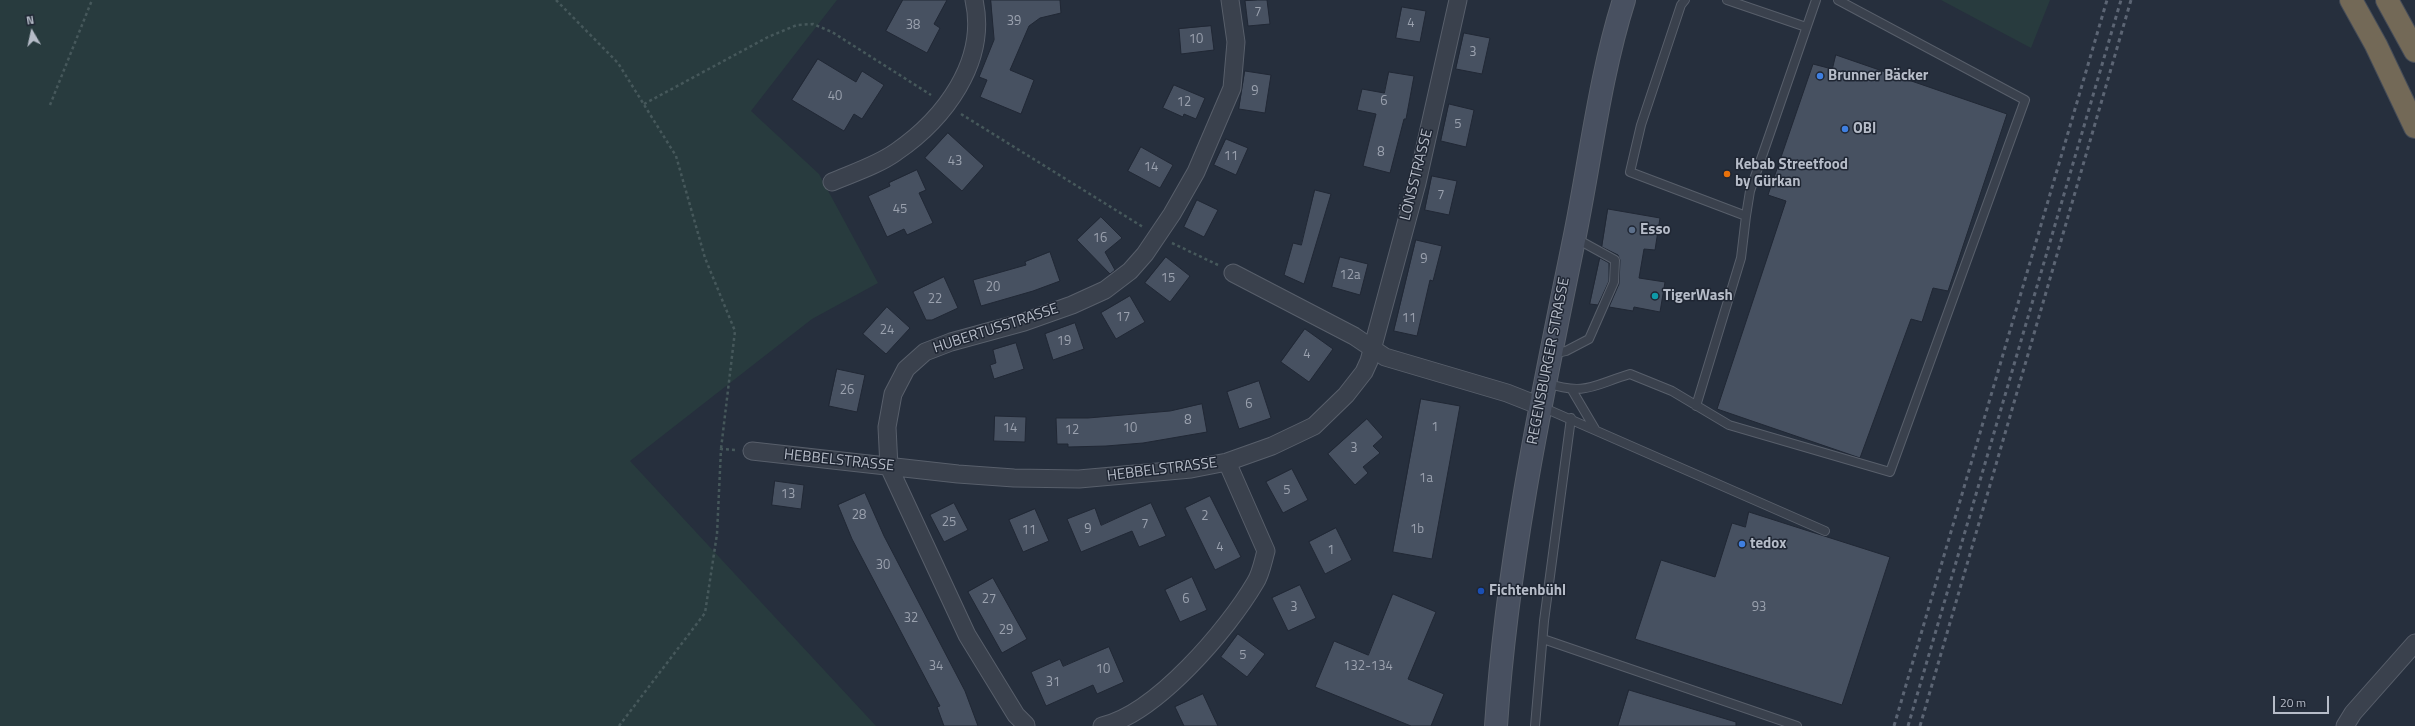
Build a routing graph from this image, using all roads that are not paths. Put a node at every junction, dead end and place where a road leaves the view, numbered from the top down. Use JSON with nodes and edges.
{"nodes":[{"id":1,"x":974,"y":0,"type":"edge"},
{"id":2,"x":1230,"y":0,"type":"edge"},
{"id":3,"x":1458,"y":0,"type":"edge"},
{"id":4,"x":1624,"y":0,"type":"edge"},
{"id":5,"x":1685,"y":0,"type":"edge"},
{"id":6,"x":1727,"y":0,"type":"edge"},
{"id":7,"x":1816,"y":0,"type":"edge"},
{"id":8,"x":1838,"y":0,"type":"edge"},
{"id":9,"x":2351,"y":0,"type":"edge"},
{"id":10,"x":2387,"y":0,"type":"edge"},
{"id":11,"x":1806,"y":27,"type":"junction"},
{"id":12,"x":2415,"y":51,"type":"edge"},
{"id":13,"x":2415,"y":127,"type":"edge"},
{"id":14,"x":832,"y":182,"type":"dead end"},
{"id":15,"x":1746,"y":216,"type":"junction"},
{"id":16,"x":1575,"y":238,"type":"junction"},
{"id":17,"x":1233,"y":273,"type":"road end"},
{"id":18,"x":1372,"y":350,"type":"junction"},
{"id":19,"x":1550,"y":354,"type":"junction"},
{"id":20,"x":1544,"y":383,"type":"junction"},
{"id":21,"x":1572,"y":390,"type":"junction"},
{"id":22,"x":1540,"y":406,"type":"junction"},
{"id":23,"x":1696,"y":406,"type":"junction"},
{"id":24,"x":1571,"y":418,"type":"junction"},
{"id":25,"x":1595,"y":429,"type":"junction"},
{"id":26,"x":752,"y":451,"type":"road end"},
{"id":27,"x":1227,"y":462,"type":"junction"},
{"id":28,"x":889,"y":467,"type":"junction"},
{"id":29,"x":1825,"y":531,"type":"dead end"},
{"id":30,"x":1543,"y":639,"type":"junction"},
{"id":31,"x":2415,"y":643,"type":"edge"},
{"id":32,"x":1026,"y":726,"type":"edge"},
{"id":33,"x":1102,"y":726,"type":"edge"},
{"id":34,"x":1496,"y":726,"type":"edge"},
{"id":35,"x":1535,"y":726,"type":"edge"},
{"id":36,"x":1797,"y":726,"type":"edge"},
{"id":37,"x":2345,"y":726,"type":"edge"}],
"edges":[{"from":1,"to":14,"type":"street"},
{"from":2,"to":28,"type":"street","name":"HUBERTUSSTRASSE"},
{"from":3,"to":18,"type":"street","name":"LÖNSSTRASSE"},
{"from":4,"to":16,"type":"main road","name":"REGENSBURGER STRASSE"},
{"from":5,"to":15,"type":"lane"},
{"from":6,"to":11,"type":"lane"},
{"from":7,"to":11,"type":"lane"},
{"from":8,"to":23,"type":"lane"},
{"from":9,"to":13,"type":"highway"},
{"from":10,"to":12,"type":"highway"},
{"from":11,"to":15,"type":"lane"},
{"from":15,"to":23,"type":"lane"},
{"from":16,"to":19,"type":"main road","name":"REGENSBURGER STRASSE"},
{"from":16,"to":19,"type":"lane"},
{"from":17,"to":18,"type":"street"},
{"from":18,"to":22,"type":"street"},
{"from":18,"to":27,"type":"street","name":"HEBBELSTRASSE"},
{"from":19,"to":20,"type":"main road","name":"REGENSBURGER STRASSE"},
{"from":20,"to":21,"type":"lane"},
{"from":20,"to":22,"type":"main road","name":"REGENSBURGER STRASSE"},
{"from":21,"to":23,"type":"lane"},
{"from":21,"to":25,"type":"lane"},
{"from":22,"to":24,"type":"lane"},
{"from":22,"to":34,"type":"main road","name":"REGENSBURGER STRASSE"},
{"from":24,"to":25,"type":"lane"},
{"from":24,"to":30,"type":"lane"},
{"from":25,"to":29,"type":"lane"},
{"from":26,"to":28,"type":"street","name":"HEBBELSTRASSE"},
{"from":27,"to":28,"type":"street","name":"HEBBELSTRASSE"},
{"from":27,"to":33,"type":"street"},
{"from":28,"to":32,"type":"street","name":"HUBERTUSSTRASSE"},
{"from":30,"to":35,"type":"lane"},
{"from":30,"to":36,"type":"lane"},
{"from":31,"to":37,"type":"street"}]}
